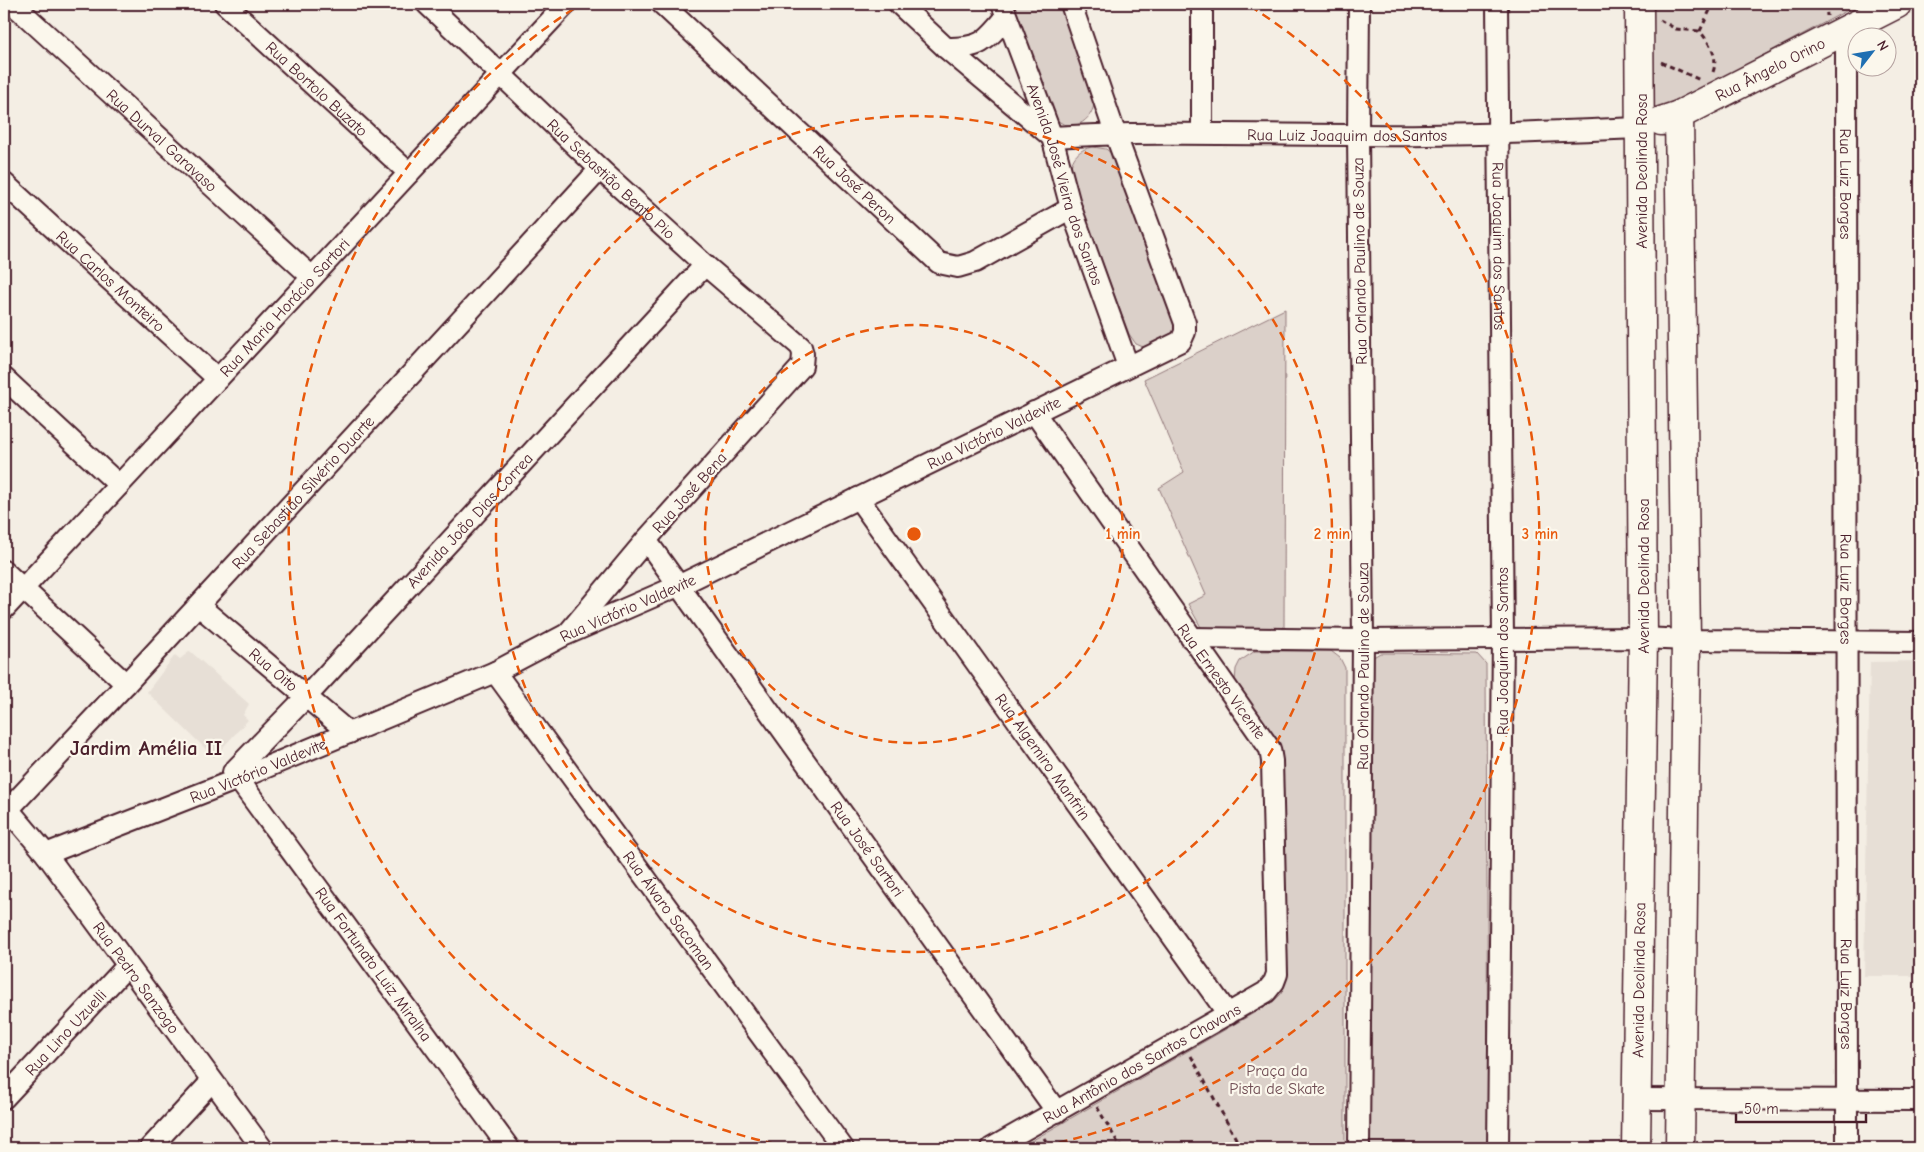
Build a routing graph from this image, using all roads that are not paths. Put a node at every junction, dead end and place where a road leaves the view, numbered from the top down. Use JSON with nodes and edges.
{"nodes":[{"id":1,"x":13,"y":4,"type":"edge"},
{"id":2,"x":225,"y":4,"type":"edge"},
{"id":3,"x":427,"y":4,"type":"edge"},
{"id":4,"x":566,"y":4,"type":"edge"},
{"id":5,"x":662,"y":4,"type":"edge"},
{"id":6,"x":899,"y":4,"type":"edge"},
{"id":7,"x":1071,"y":4,"type":"edge"},
{"id":8,"x":1202,"y":4,"type":"edge"},
{"id":9,"x":1359,"y":4,"type":"edge"},
{"id":10,"x":1498,"y":4,"type":"edge"},
{"id":11,"x":1897,"y":4,"type":"edge"},
{"id":12,"x":1004,"y":10,"type":"edge"},
{"id":13,"x":1645,"y":10,"type":"edge"},
{"id":14,"x":1848,"y":28,"type":"edge"},
{"id":15,"x":1846,"y":29,"type":"joint"},
{"id":16,"x":946,"y":48,"type":"junction"},
{"id":17,"x":502,"y":73,"type":"junction"},
{"id":18,"x":1679,"y":115,"type":"junction"},
{"id":19,"x":1641,"y":128,"type":"junction"},
{"id":20,"x":1202,"y":132,"type":"junction"},
{"id":21,"x":1115,"y":133,"type":"junction"},
{"id":22,"x":1498,"y":134,"type":"junction"},
{"id":23,"x":1358,"y":135,"type":"junction"},
{"id":24,"x":1052,"y":137,"type":"junction"},
{"id":25,"x":600,"y":169,"type":"junction"},
{"id":26,"x":409,"y":173,"type":"junction"},
{"id":27,"x":4,"y":183,"type":"edge"},
{"id":28,"x":1071,"y":208,"type":"junction"},
{"id":29,"x":705,"y":265,"type":"junction"},
{"id":30,"x":312,"y":278,"type":"junction"},
{"id":31,"x":801,"y":347,"type":"joint"},
{"id":32,"x":1128,"y":366,"type":"junction"},
{"id":33,"x":4,"y":378,"type":"edge"},
{"id":34,"x":218,"y":379,"type":"junction"},
{"id":35,"x":1034,"y":412,"type":"junction"},
{"id":36,"x":119,"y":485,"type":"junction"},
{"id":37,"x":858,"y":498,"type":"junction"},
{"id":38,"x":646,"y":540,"type":"junction"},
{"id":39,"x":4,"y":571,"type":"edge"},
{"id":40,"x":680,"y":585,"type":"junction"},
{"id":41,"x":23,"y":589,"type":"junction"},
{"id":42,"x":199,"y":606,"type":"junction"},
{"id":43,"x":4,"y":609,"type":"edge"},
{"id":44,"x":565,"y":636,"type":"junction"},
{"id":45,"x":1191,"y":638,"type":"junction"},
{"id":46,"x":1503,"y":638,"type":"junction"},
{"id":47,"x":1643,"y":638,"type":"junction"},
{"id":48,"x":1363,"y":640,"type":"junction"},
{"id":49,"x":1686,"y":640,"type":"junction"},
{"id":50,"x":1845,"y":642,"type":"junction"},
{"id":51,"x":1920,"y":642,"type":"edge"},
{"id":52,"x":495,"y":672,"type":"junction"},
{"id":53,"x":126,"y":684,"type":"junction"},
{"id":54,"x":306,"y":697,"type":"junction"},
{"id":55,"x":349,"y":733,"type":"junction"},
{"id":56,"x":236,"y":775,"type":"junction"},
{"id":57,"x":6,"y":811,"type":"edge"},
{"id":58,"x":46,"y":854,"type":"junction"},
{"id":59,"x":127,"y":966,"type":"junction"},
{"id":60,"x":1266,"y":992,"type":"joint"},
{"id":61,"x":1228,"y":1014,"type":"junction"},
{"id":62,"x":212,"y":1081,"type":"junction"},
{"id":63,"x":4,"y":1098,"type":"edge"},
{"id":64,"x":1680,"y":1098,"type":"junction"},
{"id":65,"x":1636,"y":1099,"type":"junction"},
{"id":66,"x":1847,"y":1099,"type":"junction"},
{"id":67,"x":1920,"y":1100,"type":"edge"},
{"id":68,"x":1056,"y":1112,"type":"junction"},
{"id":69,"x":150,"y":1148,"type":"edge"},
{"id":70,"x":262,"y":1148,"type":"edge"},
{"id":71,"x":509,"y":1148,"type":"edge"},
{"id":72,"x":843,"y":1148,"type":"edge"},
{"id":73,"x":992,"y":1148,"type":"edge"},
{"id":74,"x":1359,"y":1148,"type":"edge"},
{"id":75,"x":1498,"y":1148,"type":"edge"},
{"id":76,"x":1636,"y":1148,"type":"edge"},
{"id":77,"x":1680,"y":1148,"type":"edge"},
{"id":78,"x":1847,"y":1148,"type":"edge"}],
"edges":[{"from":1,"to":30,"type":"street","name":"Rua Durval Garavaso"},
{"from":2,"to":26,"type":"street","name":"Rua Bortolo Buzato"},
{"from":3,"to":17,"type":"street","name":"Rua Sebastião Bento Pio"},
{"from":4,"to":17,"type":"street","name":"Rua Maria Horácio Sartori"},
{"from":5,"to":28,"type":"street","name":"Rua José Peron"},
{"from":6,"to":16,"type":"street"},
{"from":7,"to":21,"type":"street"},
{"from":8,"to":20,"type":"street"},
{"from":9,"to":23,"type":"street","name":"Rua Orlando Paulino de Souza"},
{"from":10,"to":22,"type":"street","name":"Rua Joaquim dos Santos"},
{"from":11,"to":14,"type":"street","name":"Rua Ângelo Orino"},
{"from":12,"to":16,"type":"street"},
{"from":12,"to":24,"type":"street","name":"Avenida José Vieira dos Santos"},
{"from":13,"to":19,"type":"street","name":"Avenida Deolinda Rosa"},
{"from":15,"to":18,"type":"street","name":"Rua Ângelo Orino"},
{"from":15,"to":50,"type":"street","name":"Rua Luiz Borges"},
{"from":16,"to":24,"type":"street"},
{"from":17,"to":25,"type":"street","name":"Rua Sebastião Bento Pio"},
{"from":17,"to":26,"type":"street","name":"Rua Maria Horácio Sartori"},
{"from":18,"to":19,"type":"street","name":"Rua Ângelo Orino"},
{"from":18,"to":49,"type":"street"},
{"from":19,"to":22,"type":"street","name":"Rua Luiz Joaquim dos Santos"},
{"from":19,"to":47,"type":"street","name":"Avenida Deolinda Rosa"},
{"from":20,"to":21,"type":"street","name":"Rua Luiz Joaquim dos Santos"},
{"from":20,"to":23,"type":"street","name":"Rua Luiz Joaquim dos Santos"},
{"from":21,"to":24,"type":"street","name":"Rua Luiz Joaquim dos Santos"},
{"from":21,"to":32,"type":"street","name":"Rua Victório Valdevite"},
{"from":22,"to":23,"type":"street","name":"Rua Luiz Joaquim dos Santos"},
{"from":22,"to":46,"type":"street","name":"Rua Joaquim dos Santos"},
{"from":23,"to":48,"type":"street","name":"Rua Orlando Paulino de Souza"},
{"from":24,"to":28,"type":"street","name":"Avenida José Vieira dos Santos"},
{"from":25,"to":29,"type":"street","name":"Rua Sebastião Bento Pio"},
{"from":25,"to":42,"type":"street","name":"Rua Sebastião Silvério Duarte"},
{"from":26,"to":30,"type":"street","name":"Rua Maria Horácio Sartori"},
{"from":27,"to":34,"type":"street","name":"Rua Carlos Monteiro"},
{"from":28,"to":32,"type":"street","name":"Avenida José Vieira dos Santos"},
{"from":29,"to":31,"type":"street","name":"Rua Sebastião Bento Pio"},
{"from":29,"to":54,"type":"street","name":"Avenida João Dias Correa"},
{"from":30,"to":34,"type":"street","name":"Rua Maria Horácio Sartori"},
{"from":31,"to":38,"type":"street","name":"Rua José Bena"},
{"from":32,"to":35,"type":"street","name":"Rua Victório Valdevite"},
{"from":33,"to":36,"type":"street"},
{"from":34,"to":36,"type":"street","name":"Rua Maria Horácio Sartori"},
{"from":35,"to":37,"type":"street","name":"Rua Victório Valdevite"},
{"from":35,"to":45,"type":"street","name":"Rua Ernesto Vicente"},
{"from":36,"to":41,"type":"street","name":"Rua Maria Horácio Sartori"},
{"from":37,"to":40,"type":"street","name":"Rua Victório Valdevite"},
{"from":37,"to":61,"type":"street","name":"Rua Algemiro Manfrin"},
{"from":38,"to":40,"type":"street","name":"Rua José Sartori"},
{"from":38,"to":44,"type":"street","name":"Rua José Bena"},
{"from":39,"to":41,"type":"street"},
{"from":40,"to":44,"type":"street","name":"Rua Victório Valdevite"},
{"from":40,"to":68,"type":"street","name":"Rua José Sartori"},
{"from":41,"to":43,"type":"street","name":"Rua Maria Horácio Sartori"},
{"from":41,"to":53,"type":"street"},
{"from":42,"to":53,"type":"street","name":"Rua Sebastião Silvério Duarte"},
{"from":42,"to":54,"type":"street","name":"Rua Oito"},
{"from":44,"to":52,"type":"street","name":"Rua Victório Valdevite"},
{"from":45,"to":48,"type":"street"},
{"from":45,"to":60,"type":"street","name":"Rua Ernesto Vicente"},
{"from":46,"to":47,"type":"street"},
{"from":46,"to":48,"type":"street"},
{"from":46,"to":75,"type":"street","name":"Rua Joaquim dos Santos"},
{"from":47,"to":49,"type":"street"},
{"from":47,"to":65,"type":"street","name":"Avenida Deolinda Rosa"},
{"from":48,"to":74,"type":"street","name":"Rua Orlando Paulino de Souza"},
{"from":49,"to":50,"type":"street"},
{"from":49,"to":64,"type":"street"},
{"from":50,"to":51,"type":"street"},
{"from":50,"to":66,"type":"street","name":"Rua Luiz Borges"},
{"from":52,"to":55,"type":"street","name":"Rua Victório Valdevite"},
{"from":52,"to":72,"type":"street","name":"Rua Álvaro Sacoman"},
{"from":53,"to":57,"type":"street","name":"Rua Sebastião Silvério Duarte"},
{"from":54,"to":55,"type":"street","name":"Rua Oito"},
{"from":54,"to":56,"type":"street","name":"Avenida João Dias Correa"},
{"from":55,"to":56,"type":"street","name":"Rua Victório Valdevite"},
{"from":56,"to":58,"type":"street","name":"Rua Victório Valdevite"},
{"from":56,"to":71,"type":"street","name":"Rua Fortunato Luiz Miralha"},
{"from":57,"to":58,"type":"street","name":"Rua Pedro Sanzogo"},
{"from":58,"to":59,"type":"street","name":"Rua Pedro Sanzogo"},
{"from":59,"to":62,"type":"street","name":"Rua Pedro Sanzogo"},
{"from":59,"to":63,"type":"street","name":"Rua Lino Uzuelli"},
{"from":60,"to":61,"type":"street","name":"Rua Antônio dos Santos Chavans"},
{"from":61,"to":68,"type":"street","name":"Rua Antônio dos Santos Chavans"},
{"from":62,"to":69,"type":"street"},
{"from":62,"to":70,"type":"street","name":"Rua Pedro Sanzogo"},
{"from":64,"to":65,"type":"street"},
{"from":64,"to":66,"type":"street"},
{"from":64,"to":77,"type":"street"},
{"from":65,"to":76,"type":"street","name":"Avenida Deolinda Rosa"},
{"from":66,"to":67,"type":"street"},
{"from":66,"to":78,"type":"street","name":"Rua Luiz Borges"},
{"from":68,"to":73,"type":"street","name":"Rua Antônio dos Santos Chavans"}]}
